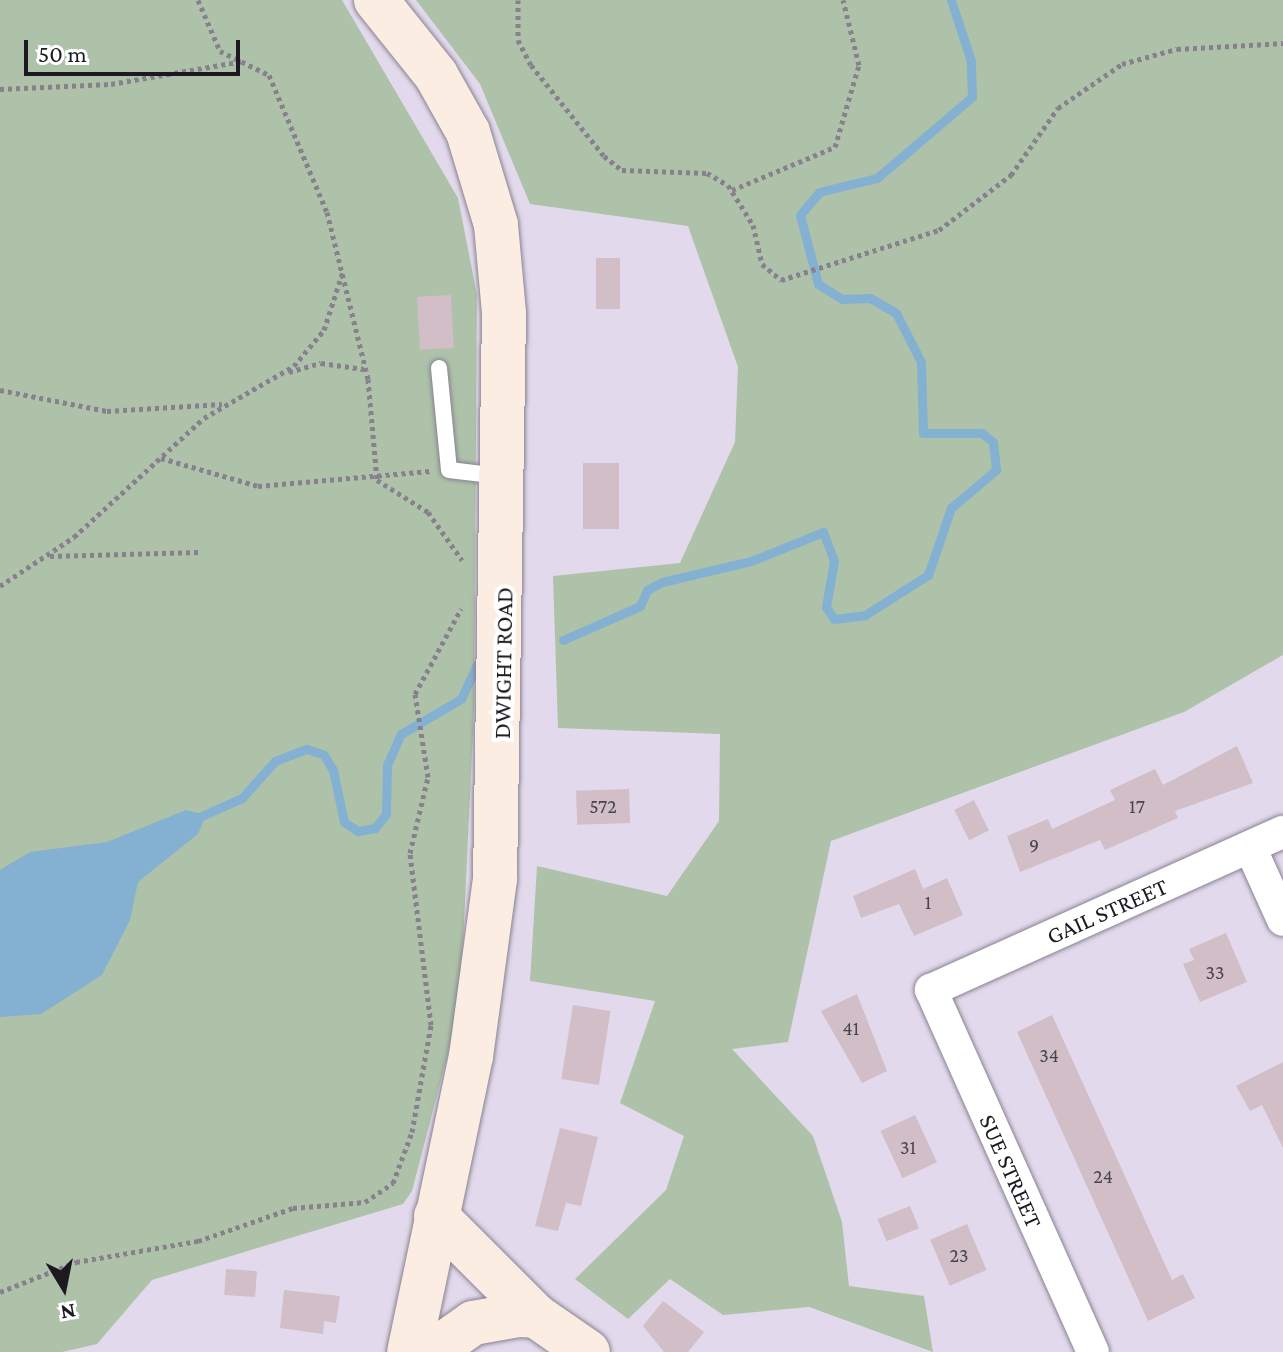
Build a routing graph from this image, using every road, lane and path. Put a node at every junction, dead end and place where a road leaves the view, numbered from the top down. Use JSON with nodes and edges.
{"nodes":[{"id":1,"x":198,"y":0,"type":"edge"},
{"id":2,"x":376,"y":0,"type":"edge"},
{"id":3,"x":518,"y":0,"type":"edge"},
{"id":4,"x":843,"y":0,"type":"edge"},
{"id":5,"x":1283,"y":43,"type":"edge"},
{"id":6,"x":244,"y":61,"type":"junction"},
{"id":7,"x":0,"y":89,"type":"edge"},
{"id":8,"x":731,"y":190,"type":"junction"},
{"id":9,"x":343,"y":270,"type":"junction"},
{"id":10,"x":439,"y":368,"type":"dead end"},
{"id":11,"x":365,"y":370,"type":"junction"},
{"id":12,"x":285,"y":374,"type":"junction"},
{"id":13,"x":0,"y":390,"type":"edge"},
{"id":14,"x":227,"y":403,"type":"junction"},
{"id":15,"x":161,"y":458,"type":"junction"},
{"id":16,"x":447,"y":459,"type":"junction"},
{"id":17,"x":505,"y":476,"type":"junction"},
{"id":18,"x":377,"y":480,"type":"junction"},
{"id":19,"x":200,"y":552,"type":"dead end"},
{"id":20,"x":50,"y":556,"type":"junction"},
{"id":21,"x":466,"y":573,"type":"dead end"},
{"id":22,"x":0,"y":586,"type":"edge"},
{"id":23,"x":463,"y":600,"type":"dead end"},
{"id":24,"x":1283,"y":832,"type":"edge"},
{"id":25,"x":1250,"y":847,"type":"junction"},
{"id":26,"x":1283,"y":920,"type":"edge"},
{"id":27,"x":931,"y":990,"type":"joint"},
{"id":28,"x":436,"y":1216,"type":"junction"},
{"id":29,"x":0,"y":1292,"type":"edge"},
{"id":30,"x":536,"y":1316,"type":"junction"},
{"id":31,"x":409,"y":1352,"type":"edge"},
{"id":32,"x":432,"y":1352,"type":"edge"},
{"id":33,"x":588,"y":1352,"type":"edge"},
{"id":34,"x":1093,"y":1352,"type":"edge"}],
"edges":[{"from":1,"to":6,"type":"path"},
{"from":2,"to":17,"type":"main road","name":"DWIGHT ROAD"},
{"from":3,"to":8,"type":"path"},
{"from":4,"to":8,"type":"path"},
{"from":5,"to":8,"type":"path"},
{"from":6,"to":7,"type":"path"},
{"from":6,"to":9,"type":"path"},
{"from":9,"to":11,"type":"path"},
{"from":9,"to":12,"type":"path"},
{"from":10,"to":16,"type":"lane"},
{"from":11,"to":12,"type":"path"},
{"from":11,"to":18,"type":"path"},
{"from":12,"to":14,"type":"path"},
{"from":13,"to":14,"type":"path"},
{"from":14,"to":15,"type":"path"},
{"from":15,"to":18,"type":"path"},
{"from":15,"to":20,"type":"path"},
{"from":16,"to":17,"type":"lane"},
{"from":16,"to":18,"type":"path"},
{"from":17,"to":28,"type":"main road","name":"DWIGHT ROAD"},
{"from":18,"to":21,"type":"path"},
{"from":19,"to":20,"type":"path"},
{"from":20,"to":22,"type":"path"},
{"from":23,"to":29,"type":"path"},
{"from":24,"to":25,"type":"street","name":"GAIL STREET"},
{"from":25,"to":26,"type":"street"},
{"from":25,"to":27,"type":"street","name":"GAIL STREET"},
{"from":27,"to":34,"type":"street","name":"SUE STREET"},
{"from":28,"to":30,"type":"main road"},
{"from":28,"to":31,"type":"main road","name":"DWIGHT ROAD"},
{"from":30,"to":32,"type":"main road"},
{"from":30,"to":33,"type":"main road"}]}
